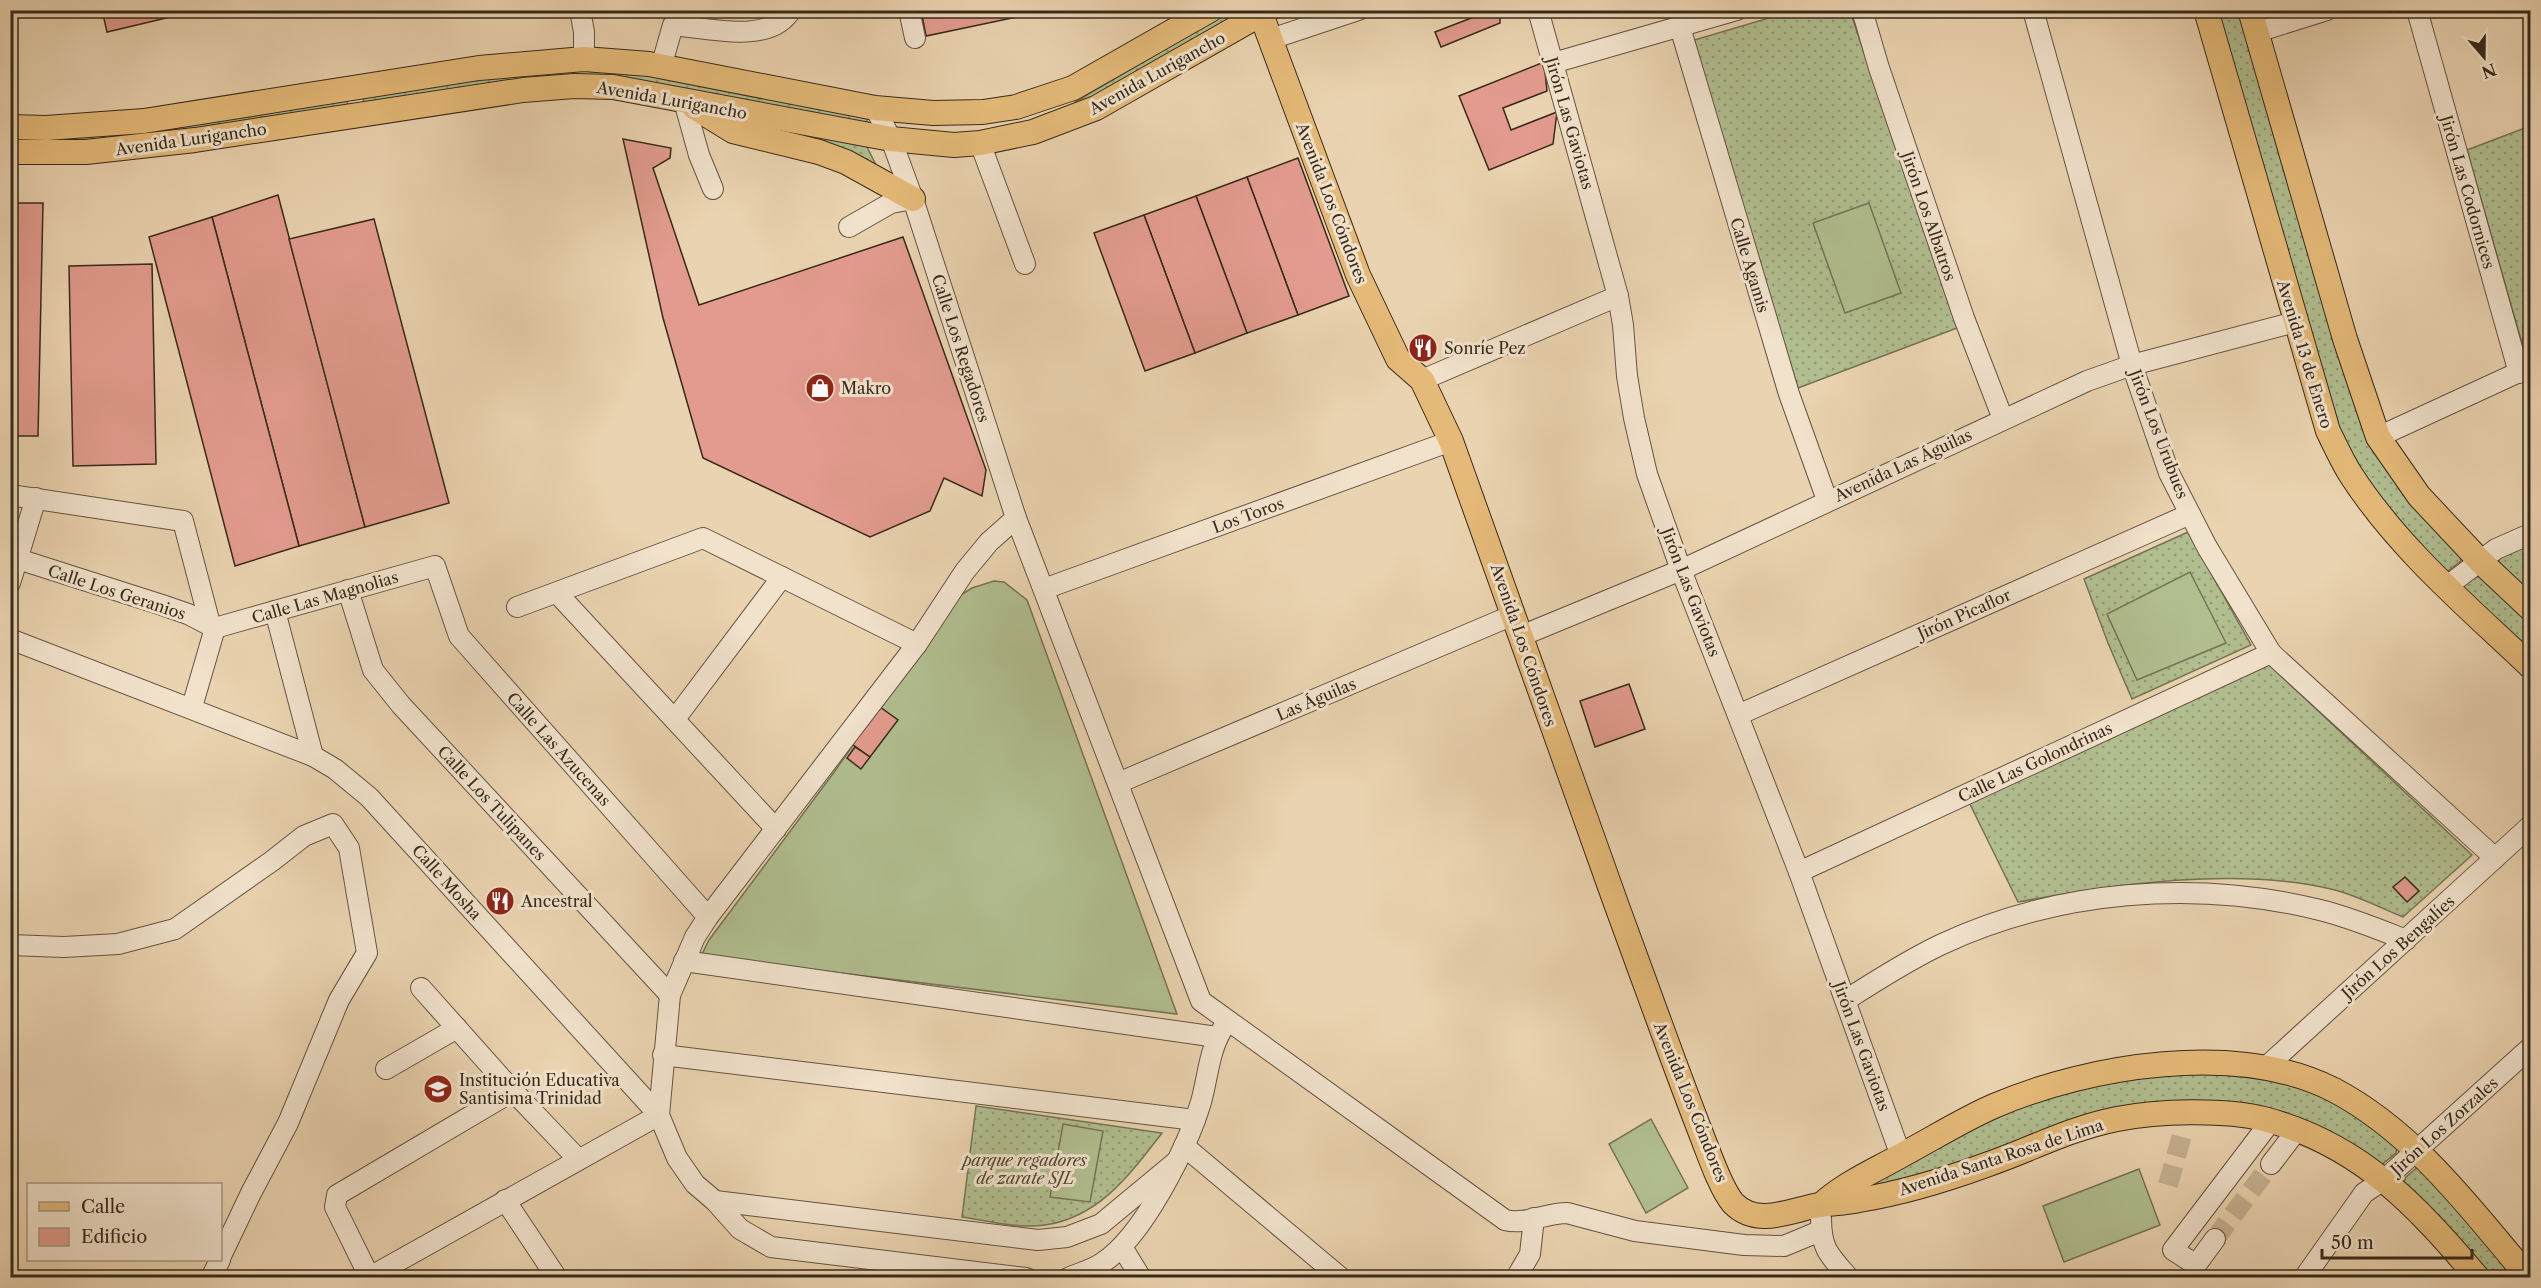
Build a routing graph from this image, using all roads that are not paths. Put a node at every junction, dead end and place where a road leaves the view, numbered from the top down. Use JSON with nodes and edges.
{"nodes":[{"id":1,"x":580,"y":10,"type":"edge"},
{"id":2,"x":790,"y":10,"type":"edge"},
{"id":3,"x":909,"y":10,"type":"edge"},
{"id":4,"x":1210,"y":10,"type":"edge"},
{"id":5,"x":1538,"y":10,"type":"edge"},
{"id":6,"x":1737,"y":10,"type":"edge"},
{"id":7,"x":1862,"y":10,"type":"edge"},
{"id":8,"x":2032,"y":10,"type":"edge"},
{"id":9,"x":2206,"y":10,"type":"edge"},
{"id":10,"x":2327,"y":10,"type":"edge"},
{"id":11,"x":2417,"y":10,"type":"edge"},
{"id":12,"x":1264,"y":12,"type":"edge"},
{"id":13,"x":1350,"y":12,"type":"edge"},
{"id":14,"x":2253,"y":21,"type":"edge"},
{"id":15,"x":1680,"y":27,"type":"junction"},
{"id":16,"x":915,"y":38,"type":"dead end"},
{"id":17,"x":1270,"y":39,"type":"junction"},
{"id":18,"x":584,"y":59,"type":"junction"},
{"id":19,"x":1553,"y":63,"type":"junction"},
{"id":20,"x":661,"y":67,"type":"junction"},
{"id":21,"x":355,"y":87,"type":"junction"},
{"id":22,"x":684,"y":101,"type":"junction"},
{"id":23,"x":875,"y":108,"type":"junction"},
{"id":24,"x":358,"y":114,"type":"junction"},
{"id":25,"x":10,"y":127,"type":"edge"},
{"id":26,"x":891,"y":139,"type":"junction"},
{"id":27,"x":980,"y":143,"type":"junction"},
{"id":28,"x":10,"y":152,"type":"edge"},
{"id":29,"x":713,"y":189,"type":"dead end"},
{"id":30,"x":913,"y":199,"type":"junction"},
{"id":31,"x":849,"y":227,"type":"dead end"},
{"id":32,"x":1025,"y":264,"type":"dead end"},
{"id":33,"x":1618,"y":296,"type":"junction"},
{"id":34,"x":2295,"y":322,"type":"junction"},
{"id":35,"x":2132,"y":365,"type":"junction"},
{"id":36,"x":2525,"y":370,"type":"edge"},
{"id":37,"x":1422,"y":380,"type":"junction"},
{"id":38,"x":2003,"y":419,"type":"junction"},
{"id":39,"x":2378,"y":437,"type":"junction"},
{"id":40,"x":1451,"y":441,"type":"junction"},
{"id":41,"x":10,"y":495,"type":"edge"},
{"id":42,"x":36,"y":498,"type":"junction"},
{"id":43,"x":1827,"y":501,"type":"junction"},
{"id":44,"x":2190,"y":514,"type":"junction"},
{"id":45,"x":1016,"y":518,"type":"junction"},
{"id":46,"x":2530,"y":534,"type":"edge"},
{"id":47,"x":18,"y":559,"type":"junction"},
{"id":48,"x":2480,"y":561,"type":"junction"},
{"id":49,"x":435,"y":566,"type":"joint"},
{"id":50,"x":1681,"y":570,"type":"junction"},
{"id":51,"x":782,"y":577,"type":"junction"},
{"id":52,"x":10,"y":583,"type":"edge"},
{"id":53,"x":2446,"y":587,"type":"junction"},
{"id":54,"x":1044,"y":589,"type":"junction"},
{"id":55,"x":348,"y":590,"type":"junction"},
{"id":56,"x":557,"y":592,"type":"junction"},
{"id":57,"x":517,"y":607,"type":"dead end"},
{"id":58,"x":2530,"y":608,"type":"edge"},
{"id":59,"x":275,"y":611,"type":"junction"},
{"id":60,"x":1517,"y":625,"type":"junction"},
{"id":61,"x":212,"y":626,"type":"junction"},
{"id":62,"x":10,"y":639,"type":"edge"},
{"id":63,"x":917,"y":644,"type":"junction"},
{"id":64,"x":2271,"y":652,"type":"junction"},
{"id":65,"x":2530,"y":666,"type":"edge"},
{"id":66,"x":192,"y":707,"type":"junction"},
{"id":67,"x":1738,"y":715,"type":"junction"},
{"id":68,"x":675,"y":719,"type":"junction"},
{"id":69,"x":313,"y":756,"type":"junction"},
{"id":70,"x":1118,"y":783,"type":"junction"},
{"id":71,"x":2530,"y":826,"type":"edge"},
{"id":72,"x":776,"y":829,"type":"junction"},
{"id":73,"x":2495,"y":858,"type":"junction"},
{"id":74,"x":1799,"y":872,"type":"junction"},
{"id":75,"x":708,"y":917,"type":"junction"},
{"id":76,"x":2406,"y":940,"type":"junction"},
{"id":77,"x":10,"y":945,"type":"edge"},
{"id":78,"x":684,"y":961,"type":"junction"},
{"id":79,"x":421,"y":988,"type":"dead end"},
{"id":80,"x":670,"y":995,"type":"junction"},
{"id":81,"x":1846,"y":1000,"type":"junction"},
{"id":82,"x":457,"y":1028,"type":"junction"},
{"id":83,"x":1223,"y":1029,"type":"junction"},
{"id":84,"x":2530,"y":1048,"type":"edge"},
{"id":85,"x":663,"y":1055,"type":"junction"},
{"id":86,"x":2266,"y":1067,"type":"junction"},
{"id":87,"x":386,"y":1069,"type":"dead end"},
{"id":88,"x":513,"y":1091,"type":"junction"},
{"id":89,"x":659,"y":1115,"type":"junction"},
{"id":90,"x":1195,"y":1120,"type":"junction"},
{"id":91,"x":2271,"y":1121,"type":"junction"},
{"id":92,"x":2297,"y":1130,"type":"junction"},
{"id":93,"x":2415,"y":1151,"type":"junction"},
{"id":94,"x":1181,"y":1153,"type":"junction"},
{"id":95,"x":1901,"y":1156,"type":"junction"},
{"id":96,"x":578,"y":1159,"type":"junction"},
{"id":97,"x":2271,"y":1164,"type":"tunnel mouth"},
{"id":98,"x":2385,"y":1179,"type":"junction"},
{"id":99,"x":505,"y":1200,"type":"junction"},
{"id":100,"x":715,"y":1201,"type":"junction"},
{"id":101,"x":1821,"y":1205,"type":"junction"},
{"id":102,"x":1534,"y":1218,"type":"junction"},
{"id":103,"x":1820,"y":1231,"type":"junction"},
{"id":104,"x":2215,"y":1239,"type":"tunnel mouth"},
{"id":105,"x":1122,"y":1247,"type":"junction"},
{"id":106,"x":222,"y":1255,"type":"edge"},
{"id":107,"x":219,"y":1261,"type":"edge"},
{"id":108,"x":2528,"y":1274,"type":"edge"},
{"id":109,"x":369,"y":1277,"type":"edge"},
{"id":110,"x":211,"y":1278,"type":"edge"},
{"id":111,"x":557,"y":1278,"type":"edge"},
{"id":112,"x":1026,"y":1278,"type":"edge"},
{"id":113,"x":1068,"y":1278,"type":"edge"},
{"id":114,"x":1141,"y":1278,"type":"edge"},
{"id":115,"x":1341,"y":1278,"type":"edge"},
{"id":116,"x":1516,"y":1278,"type":"edge"},
{"id":117,"x":1849,"y":1278,"type":"edge"},
{"id":118,"x":2304,"y":1278,"type":"edge"},
{"id":119,"x":2478,"y":1278,"type":"edge"}],
"edges":[{"from":1,"to":18,"type":"street"},
{"from":2,"to":20,"type":"street"},
{"from":3,"to":16,"type":"street"},
{"from":4,"to":23,"type":"main road","name":"Avenida Lurigancho"},
{"from":5,"to":19,"type":"street","name":"Jirón Las Gaviotas"},
{"from":6,"to":15,"type":"street"},
{"from":7,"to":38,"type":"street","name":"Jirón Los Albatros"},
{"from":8,"to":35,"type":"street","name":"Jirón Los Urubues"},
{"from":9,"to":34,"type":"main road","name":"Avenida 13 de Enero"},
{"from":10,"to":14,"type":"street"},
{"from":11,"to":36,"type":"street","name":"Jirón Las Codornices"},
{"from":12,"to":17,"type":"main road","name":"Avenida Los Cóndores"},
{"from":12,"to":27,"type":"main road","name":"Avenida Lurigancho"},
{"from":13,"to":17,"type":"street"},
{"from":14,"to":39,"type":"main road"},
{"from":15,"to":19,"type":"street"},
{"from":15,"to":43,"type":"street","name":"Calle Agamis"},
{"from":17,"to":37,"type":"main road","name":"Avenida Los Cóndores"},
{"from":18,"to":20,"type":"main road","name":"Avenida Lurigancho"},
{"from":18,"to":21,"type":"main road","name":"Avenida Lurigancho"},
{"from":19,"to":33,"type":"street","name":"Jirón Las Gaviotas"},
{"from":20,"to":23,"type":"main road","name":"Avenida Lurigancho"},
{"from":21,"to":24,"type":"main road"},
{"from":21,"to":25,"type":"main road","name":"Avenida Lurigancho"},
{"from":22,"to":24,"type":"main road","name":"Avenida Lurigancho"},
{"from":22,"to":26,"type":"main road","name":"Avenida Lurigancho"},
{"from":22,"to":29,"type":"street"},
{"from":22,"to":30,"type":"main road"},
{"from":23,"to":26,"type":"street","name":"Calle Los Regadores"},
{"from":24,"to":28,"type":"main road","name":"Avenida Lurigancho"},
{"from":26,"to":27,"type":"main road","name":"Avenida Lurigancho"},
{"from":26,"to":30,"type":"street","name":"Calle Los Regadores"},
{"from":27,"to":32,"type":"street"},
{"from":30,"to":31,"type":"street"},
{"from":30,"to":45,"type":"street","name":"Calle Los Regadores"},
{"from":33,"to":37,"type":"street"},
{"from":33,"to":50,"type":"street","name":"Jirón Las Gaviotas"},
{"from":34,"to":35,"type":"street","name":"Avenida Las Águilas"},
{"from":34,"to":53,"type":"main road","name":"Avenida 13 de Enero"},
{"from":35,"to":38,"type":"street","name":"Avenida Las Águilas"},
{"from":35,"to":44,"type":"street","name":"Jirón Los Urubues"},
{"from":36,"to":39,"type":"street"},
{"from":37,"to":40,"type":"main road","name":"Avenida Los Cóndores"},
{"from":38,"to":43,"type":"street","name":"Avenida Las Águilas"},
{"from":39,"to":48,"type":"main road"},
{"from":40,"to":54,"type":"street","name":"Los Toros"},
{"from":40,"to":60,"type":"main road","name":"Avenida Los Cóndores"},
{"from":41,"to":42,"type":"street"},
{"from":42,"to":47,"type":"street"},
{"from":42,"to":61,"type":"street"},
{"from":43,"to":50,"type":"street","name":"Avenida Las Águilas"},
{"from":44,"to":64,"type":"street","name":"Jirón Los Urubues"},
{"from":44,"to":67,"type":"street","name":"Jirón Picaflor"},
{"from":45,"to":54,"type":"street","name":"Calle Los Regadores"},
{"from":45,"to":63,"type":"street"},
{"from":46,"to":48,"type":"street"},
{"from":47,"to":52,"type":"street"},
{"from":47,"to":61,"type":"street","name":"Calle Los Geranios"},
{"from":48,"to":53,"type":"street"},
{"from":48,"to":58,"type":"main road"},
{"from":49,"to":55,"type":"street","name":"Calle Las Magnolias"},
{"from":49,"to":75,"type":"street","name":"Calle Las Azucenas"},
{"from":50,"to":60,"type":"street","name":"Avenida Las Águilas"},
{"from":50,"to":67,"type":"street","name":"Jirón Las Gaviotas"},
{"from":51,"to":56,"type":"street"},
{"from":51,"to":63,"type":"street"},
{"from":51,"to":68,"type":"street"},
{"from":53,"to":65,"type":"main road","name":"Avenida 13 de Enero"},
{"from":54,"to":70,"type":"street","name":"Calle Los Regadores"},
{"from":55,"to":59,"type":"street","name":"Calle Las Magnolias"},
{"from":55,"to":80,"type":"street","name":"Calle Los Tulipanes"},
{"from":56,"to":57,"type":"street"},
{"from":56,"to":68,"type":"street"},
{"from":59,"to":61,"type":"street","name":"Calle Las Magnolias"},
{"from":59,"to":69,"type":"street"},
{"from":60,"to":70,"type":"street","name":"Las Águilas"},
{"from":60,"to":101,"type":"main road","name":"Avenida Los Cóndores"},
{"from":61,"to":66,"type":"street"},
{"from":62,"to":66,"type":"street","name":"Calle Mosha"},
{"from":63,"to":72,"type":"street"},
{"from":64,"to":73,"type":"street","name":"Jirón Los Urubues"},
{"from":64,"to":74,"type":"street","name":"Calle Las Golondrinas"},
{"from":66,"to":69,"type":"street","name":"Calle Mosha"},
{"from":67,"to":74,"type":"street","name":"Jirón Las Gaviotas"},
{"from":68,"to":72,"type":"street"},
{"from":69,"to":89,"type":"street","name":"Calle Mosha"},
{"from":70,"to":83,"type":"street","name":"Calle Los Regadores"},
{"from":71,"to":73,"type":"street","name":"Jirón Los Bengalíes"},
{"from":72,"to":75,"type":"street"},
{"from":73,"to":76,"type":"street","name":"Jirón Los Bengalíes"},
{"from":74,"to":81,"type":"street","name":"Jirón Las Gaviotas"},
{"from":75,"to":78,"type":"street"},
{"from":76,"to":81,"type":"street"},
{"from":76,"to":86,"type":"street","name":"Jirón Los Bengalíes"},
{"from":77,"to":106,"type":"street"},
{"from":78,"to":80,"type":"street"},
{"from":78,"to":83,"type":"street"},
{"from":79,"to":82,"type":"street"},
{"from":80,"to":85,"type":"street"},
{"from":81,"to":95,"type":"street","name":"Jirón Las Gaviotas"},
{"from":82,"to":87,"type":"street"},
{"from":82,"to":88,"type":"street"},
{"from":83,"to":90,"type":"street"},
{"from":83,"to":102,"type":"street","name":"Calle Los Regadores"},
{"from":84,"to":93,"type":"street","name":"Jirón Los Zorzales"},
{"from":85,"to":89,"type":"street"},
{"from":85,"to":90,"type":"street"},
{"from":86,"to":93,"type":"main road","name":"Avenida Santa Rosa de Lima"},
{"from":86,"to":95,"type":"main road","name":"Avenida Santa Rosa de Lima"},
{"from":88,"to":96,"type":"street"},
{"from":88,"to":109,"type":"street"},
{"from":89,"to":96,"type":"street"},
{"from":89,"to":100,"type":"street"},
{"from":90,"to":94,"type":"street"},
{"from":91,"to":92,"type":"main road","name":"Avenida Santa Rosa de Lima"},
{"from":91,"to":101,"type":"main road","name":"Avenida Santa Rosa de Lima"},
{"from":91,"to":104,"type":"street"},
{"from":92,"to":97,"type":"street"},
{"from":92,"to":98,"type":"main road","name":"Avenida Santa Rosa de Lima"},
{"from":93,"to":98,"type":"street","name":"Jirón Los Zorzales"},
{"from":93,"to":108,"type":"main road","name":"Avenida Santa Rosa de Lima"},
{"from":94,"to":100,"type":"street"},
{"from":94,"to":105,"type":"street"},
{"from":94,"to":115,"type":"street"},
{"from":95,"to":101,"type":"main road","name":"Avenida Santa Rosa de Lima"},
{"from":96,"to":99,"type":"street"},
{"from":98,"to":118,"type":"street","name":"Jirón Los Zorzales"},
{"from":98,"to":119,"type":"main road","name":"Avenida Santa Rosa de Lima"},
{"from":99,"to":109,"type":"street"},
{"from":99,"to":111,"type":"street"},
{"from":100,"to":112,"type":"street"},
{"from":101,"to":103,"type":"street"},
{"from":102,"to":103,"type":"street","name":"Calle Los Regadores"},
{"from":102,"to":116,"type":"street"},
{"from":103,"to":117,"type":"street"},
{"from":105,"to":113,"type":"street"},
{"from":105,"to":114,"type":"street"},
{"from":107,"to":110,"type":"street"}]}
